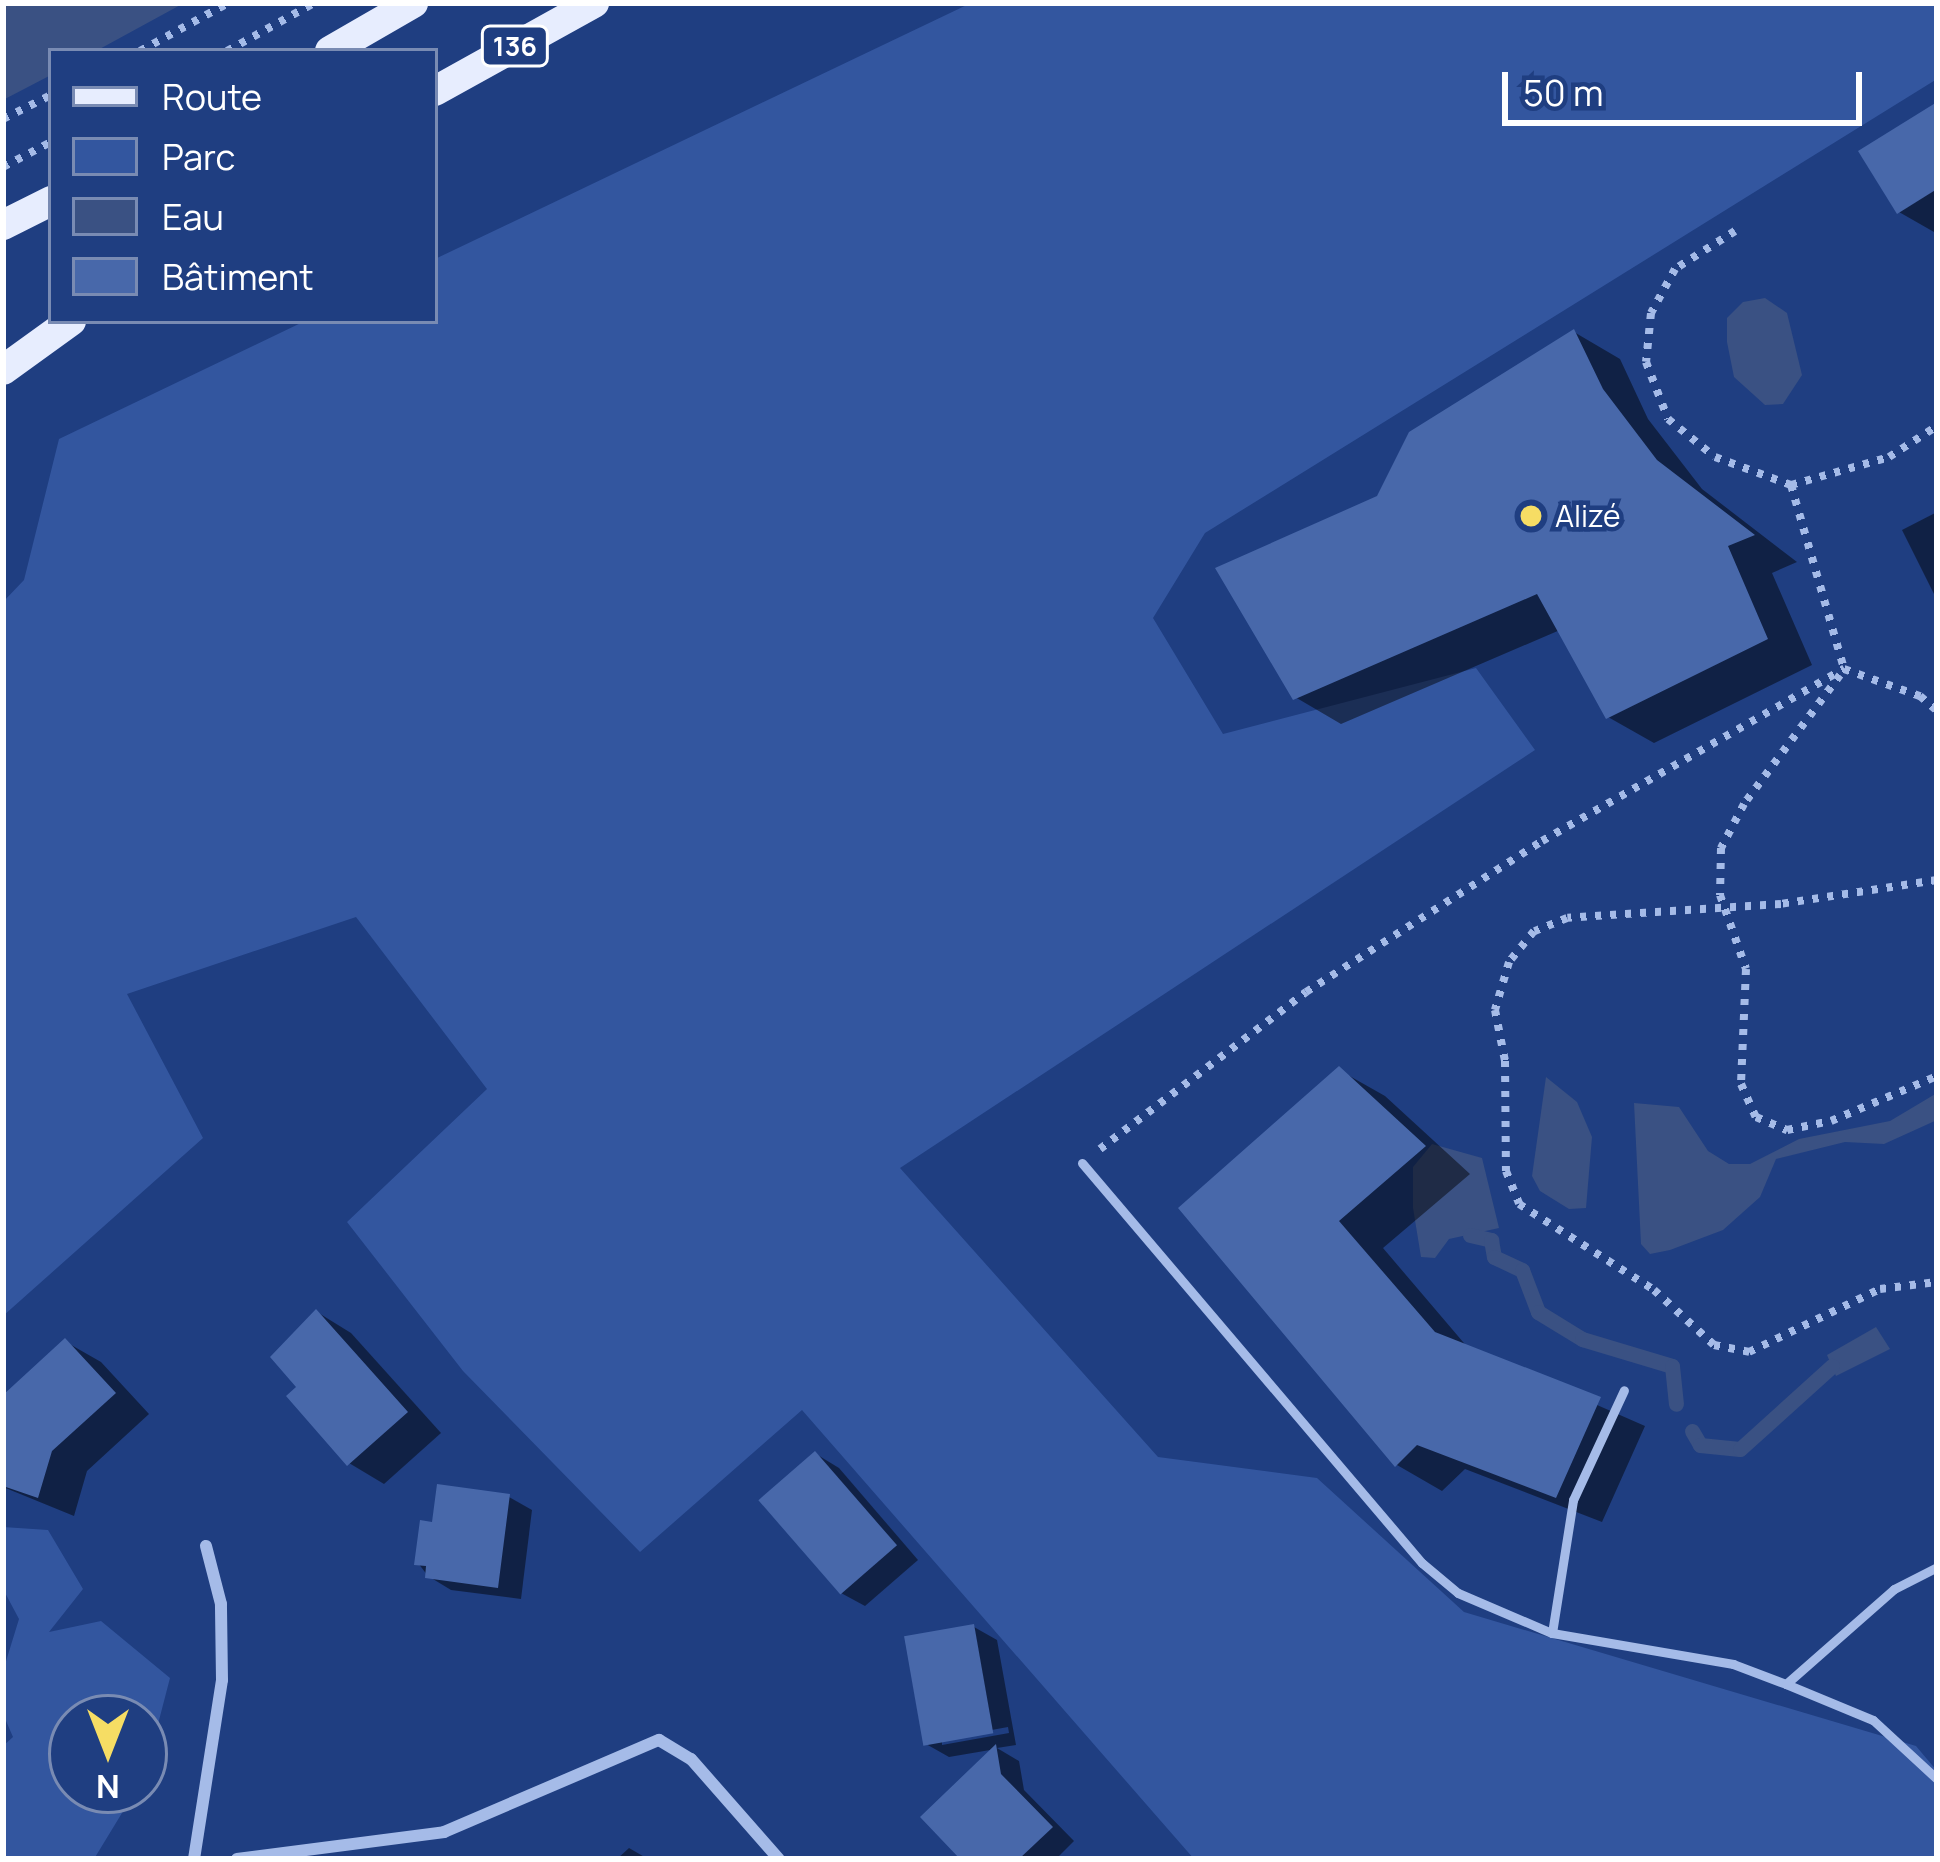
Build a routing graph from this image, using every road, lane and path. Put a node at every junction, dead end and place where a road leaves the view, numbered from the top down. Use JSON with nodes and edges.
{"nodes":[{"id":1,"x":228,"y":3,"type":"edge"},
{"id":2,"x":314,"y":3,"type":"edge"},
{"id":3,"x":413,"y":3,"type":"edge"},
{"id":4,"x":594,"y":3,"type":"edge"},
{"id":5,"x":146,"y":48,"type":"edge"},
{"id":6,"x":232,"y":48,"type":"edge"},
{"id":7,"x":335,"y":48,"type":"edge"},
{"id":8,"x":438,"y":89,"type":"edge"},
{"id":9,"x":48,"y":96,"type":"edge"},
{"id":10,"x":3,"y":119,"type":"edge"},
{"id":11,"x":48,"y":144,"type":"edge"},
{"id":12,"x":3,"y":166,"type":"edge"},
{"id":13,"x":48,"y":203,"type":"edge"},
{"id":14,"x":3,"y":225,"type":"edge"},
{"id":15,"x":1735,"y":231,"type":"dead end"},
{"id":16,"x":67,"y":324,"type":"edge"},
{"id":17,"x":3,"y":370,"type":"edge"},
{"id":18,"x":1937,"y":426,"type":"edge"},
{"id":19,"x":1791,"y":485,"type":"junction"},
{"id":20,"x":1844,"y":669,"type":"junction"},
{"id":21,"x":1937,"y":711,"type":"edge"},
{"id":22,"x":1937,"y":880,"type":"edge"},
{"id":23,"x":1724,"y":904,"type":"junction"},
{"id":24,"x":1937,"y":1076,"type":"edge"},
{"id":25,"x":1082,"y":1163,"type":"joint"},
{"id":26,"x":1937,"y":1282,"type":"edge"},
{"id":27,"x":1624,"y":1390,"type":"dead end"},
{"id":28,"x":206,"y":1546,"type":"dead end"},
{"id":29,"x":1937,"y":1567,"type":"edge"},
{"id":30,"x":1552,"y":1633,"type":"junction"},
{"id":31,"x":1786,"y":1684,"type":"junction"},
{"id":32,"x":1937,"y":1780,"type":"edge"},
{"id":33,"x":194,"y":1859,"type":"edge"},
{"id":34,"x":237,"y":1859,"type":"edge"},
{"id":35,"x":779,"y":1859,"type":"edge"}],
"edges":[{"from":1,"to":5,"type":"path"},
{"from":2,"to":6,"type":"path"},
{"from":3,"to":7,"type":"main road"},
{"from":4,"to":8,"type":"main road","number":"136"},
{"from":9,"to":10,"type":"path"},
{"from":11,"to":12,"type":"path"},
{"from":13,"to":14,"type":"main road"},
{"from":15,"to":19,"type":"path"},
{"from":16,"to":17,"type":"main road"},
{"from":18,"to":19,"type":"path"},
{"from":19,"to":20,"type":"path"},
{"from":20,"to":21,"type":"path"},
{"from":20,"to":23,"type":"path"},
{"from":20,"to":25,"type":"path"},
{"from":22,"to":23,"type":"path"},
{"from":23,"to":24,"type":"path"},
{"from":23,"to":26,"type":"path"},
{"from":25,"to":30,"type":"lane"},
{"from":27,"to":30,"type":"lane"},
{"from":28,"to":33,"type":"street"},
{"from":29,"to":31,"type":"lane"},
{"from":30,"to":31,"type":"lane"},
{"from":31,"to":32,"type":"lane"},
{"from":34,"to":35,"type":"street"}]}
